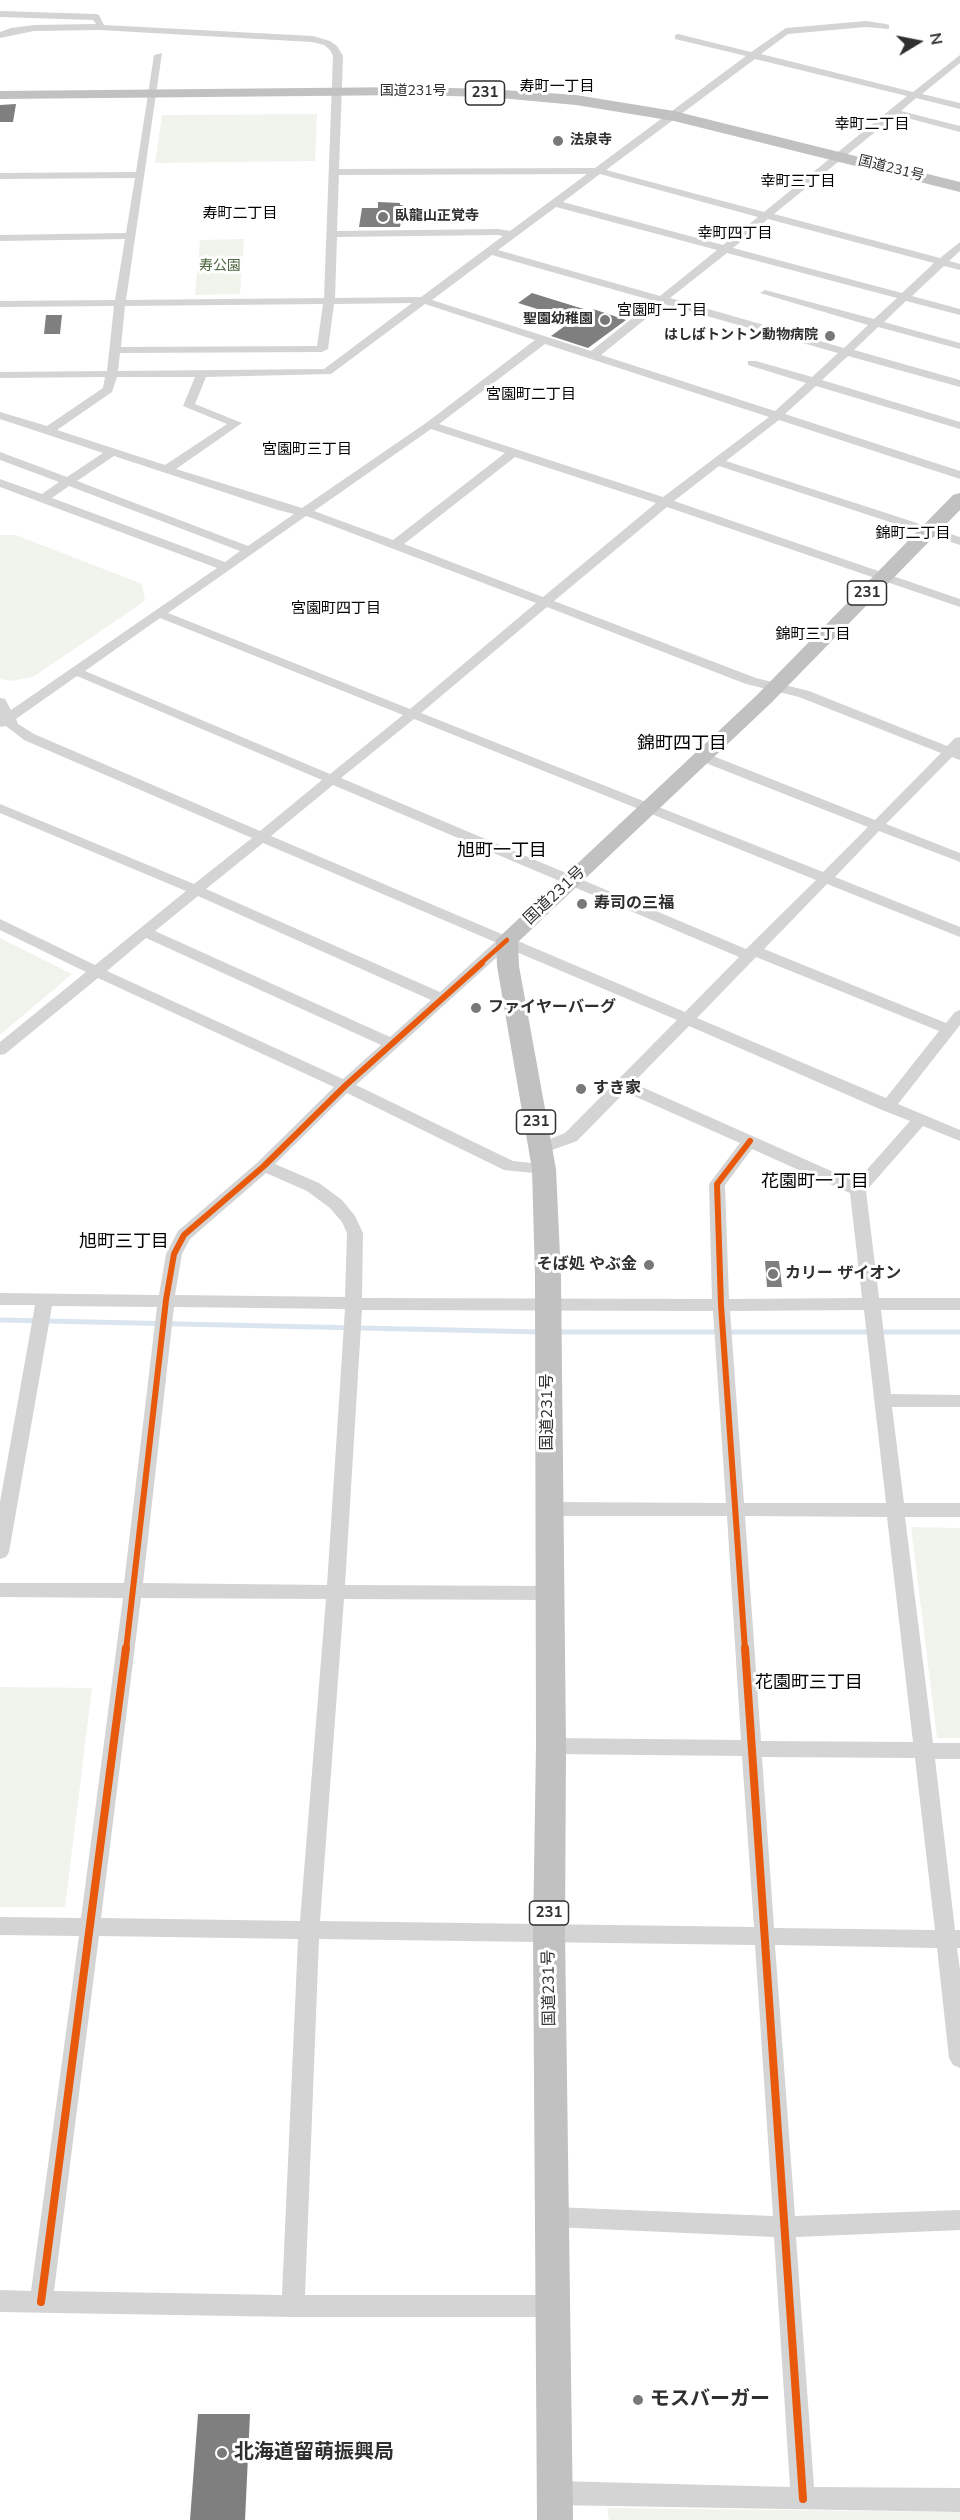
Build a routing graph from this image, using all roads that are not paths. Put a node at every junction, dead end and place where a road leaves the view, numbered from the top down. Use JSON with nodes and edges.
{"nodes":[{"id":1,"x":0,"y":14,"type":"edge"},
{"id":2,"x":99,"y":27,"type":"junction"},
{"id":3,"x":886,"y":27,"type":"dead end"},
{"id":4,"x":0,"y":35,"type":"edge"},
{"id":5,"x":678,"y":37,"type":"dead end"},
{"id":6,"x":159,"y":55,"type":"dead end"},
{"id":7,"x":754,"y":56,"type":"junction"},
{"id":8,"x":960,"y":58,"type":"edge"},
{"id":9,"x":0,"y":88,"type":"edge"},
{"id":10,"x":337,"y":88,"type":"junction"},
{"id":11,"x":152,"y":90,"type":"junction"},
{"id":12,"x":0,"y":95,"type":"edge"},
{"id":13,"x":915,"y":95,"type":"junction"},
{"id":14,"x":960,"y":106,"type":"edge"},
{"id":15,"x":895,"y":111,"type":"junction"},
{"id":16,"x":678,"y":112,"type":"junction"},
{"id":17,"x":960,"y":129,"type":"edge"},
{"id":18,"x":844,"y":152,"type":"junction"},
{"id":19,"x":599,"y":171,"type":"junction"},
{"id":20,"x":334,"y":172,"type":"junction"},
{"id":21,"x":139,"y":175,"type":"junction"},
{"id":22,"x":0,"y":176,"type":"edge"},
{"id":23,"x":960,"y":177,"type":"edge"},
{"id":24,"x":960,"y":187,"type":"edge"},
{"id":25,"x":555,"y":203,"type":"junction"},
{"id":26,"x":766,"y":217,"type":"junction"},
{"id":27,"x":331,"y":234,"type":"junction"},
{"id":28,"x":512,"y":235,"type":"junction"},
{"id":29,"x":131,"y":236,"type":"junction"},
{"id":30,"x":0,"y":238,"type":"edge"},
{"id":31,"x":960,"y":245,"type":"edge"},
{"id":32,"x":727,"y":249,"type":"junction"},
{"id":33,"x":491,"y":251,"type":"junction"},
{"id":34,"x":940,"y":262,"type":"junction"},
{"id":35,"x":960,"y":267,"type":"edge"},
{"id":36,"x":765,"y":293,"type":"dead end"},
{"id":37,"x":906,"y":297,"type":"junction"},
{"id":38,"x":329,"y":300,"type":"junction"},
{"id":39,"x":422,"y":300,"type":"junction"},
{"id":40,"x":662,"y":301,"type":"junction"},
{"id":41,"x":120,"y":303,"type":"junction"},
{"id":42,"x":0,"y":304,"type":"edge"},
{"id":43,"x":960,"y":312,"type":"edge"},
{"id":44,"x":876,"y":323,"type":"junction"},
{"id":45,"x":543,"y":340,"type":"junction"},
{"id":46,"x":960,"y":346,"type":"edge"},
{"id":47,"x":322,"y":349,"type":"junction"},
{"id":48,"x":115,"y":350,"type":"junction"},
{"id":49,"x":844,"y":352,"type":"junction"},
{"id":50,"x":594,"y":356,"type":"junction"},
{"id":51,"x":752,"y":363,"type":"dead end"},
{"id":52,"x":327,"y":372,"type":"junction"},
{"id":53,"x":202,"y":373,"type":"junction"},
{"id":54,"x":112,"y":374,"type":"junction"},
{"id":55,"x":0,"y":375,"type":"edge"},
{"id":56,"x":814,"y":381,"type":"junction"},
{"id":57,"x":960,"y":384,"type":"edge"},
{"id":58,"x":0,"y":415,"type":"edge"},
{"id":59,"x":777,"y":416,"type":"junction"},
{"id":60,"x":430,"y":424,"type":"junction"},
{"id":61,"x":960,"y":426,"type":"edge"},
{"id":62,"x":48,"y":431,"type":"junction"},
{"id":63,"x":112,"y":452,"type":"junction"},
{"id":64,"x":514,"y":452,"type":"junction"},
{"id":65,"x":0,"y":456,"type":"edge"},
{"id":66,"x":718,"y":462,"type":"junction"},
{"id":67,"x":166,"y":470,"type":"junction"},
{"id":68,"x":960,"y":475,"type":"edge"},
{"id":69,"x":69,"y":482,"type":"junction"},
{"id":70,"x":0,"y":483,"type":"edge"},
{"id":71,"x":43,"y":499,"type":"junction"},
{"id":72,"x":960,"y":499,"type":"edge"},
{"id":73,"x":665,"y":502,"type":"junction"},
{"id":74,"x":302,"y":512,"type":"junction"},
{"id":75,"x":928,"y":531,"type":"junction"},
{"id":76,"x":960,"y":541,"type":"edge"},
{"id":77,"x":395,"y":544,"type":"junction"},
{"id":78,"x":249,"y":549,"type":"junction"},
{"id":79,"x":225,"y":566,"type":"junction"},
{"id":80,"x":883,"y":577,"type":"junction"},
{"id":81,"x":546,"y":603,"type":"junction"},
{"id":82,"x":960,"y":603,"type":"edge"},
{"id":83,"x":158,"y":613,"type":"junction"},
{"id":84,"x":75,"y":671,"type":"junction"},
{"id":85,"x":775,"y":688,"type":"junction"},
{"id":86,"x":0,"y":702,"type":"edge"},
{"id":87,"x":412,"y":714,"type":"junction"},
{"id":88,"x":4,"y":721,"type":"edge"},
{"id":89,"x":960,"y":741,"type":"edge"},
{"id":90,"x":954,"y":754,"type":"edge"},
{"id":91,"x":703,"y":757,"type":"junction"},
{"id":92,"x":331,"y":780,"type":"junction"},
{"id":93,"x":0,"y":808,"type":"edge"},
{"id":94,"x":648,"y":809,"type":"junction"},
{"id":95,"x":876,"y":825,"type":"junction"},
{"id":96,"x":263,"y":836,"type":"junction"},
{"id":97,"x":960,"y":858,"type":"edge"},
{"id":98,"x":573,"y":879,"type":"junction"},
{"id":99,"x":823,"y":879,"type":"junction"},
{"id":100,"x":196,"y":890,"type":"junction"},
{"id":101,"x":0,"y":924,"type":"edge"},
{"id":102,"x":144,"y":932,"type":"junction"},
{"id":103,"x":960,"y":932,"type":"edge"},
{"id":104,"x":507,"y":940,"type":"junction"},
{"id":105,"x":750,"y":953,"type":"junction"},
{"id":106,"x":95,"y":971,"type":"junction"},
{"id":107,"x":442,"y":999,"type":"junction"},
{"id":108,"x":960,"y":1015,"type":"edge"},
{"id":109,"x":686,"y":1017,"type":"junction"},
{"id":110,"x":947,"y":1029,"type":"junction"},
{"id":111,"x":392,"y":1044,"type":"junction"},
{"id":112,"x":0,"y":1050,"type":"edge"},
{"id":113,"x":621,"y":1084,"type":"junction"},
{"id":114,"x":345,"y":1086,"type":"junction"},
{"id":115,"x":888,"y":1106,"type":"junction"},
{"id":116,"x":920,"y":1119,"type":"junction"},
{"id":117,"x":960,"y":1136,"type":"edge"},
{"id":118,"x":750,"y":1141,"type":"junction"},
{"id":119,"x":543,"y":1159,"type":"junction"},
{"id":120,"x":264,"y":1166,"type":"junction"},
{"id":121,"x":858,"y":1190,"type":"junction"},
{"id":122,"x":0,"y":1299,"type":"edge"},
{"id":123,"x":45,"y":1299,"type":"junction"},
{"id":124,"x":166,"y":1300,"type":"junction"},
{"id":125,"x":354,"y":1302,"type":"junction"},
{"id":126,"x":960,"y":1304,"type":"edge"},
{"id":127,"x":721,"y":1305,"type":"junction"},
{"id":128,"x":872,"y":1305,"type":"junction"},
{"id":129,"x":548,"y":1306,"type":"junction"},
{"id":130,"x":883,"y":1400,"type":"junction"},
{"id":131,"x":960,"y":1401,"type":"edge"},
{"id":132,"x":549,"y":1509,"type":"junction"},
{"id":133,"x":895,"y":1509,"type":"junction"},
{"id":134,"x":735,"y":1510,"type":"junction"},
{"id":135,"x":960,"y":1510,"type":"edge"},
{"id":136,"x":0,"y":1552,"type":"edge"},
{"id":137,"x":0,"y":1590,"type":"edge"},
{"id":138,"x":132,"y":1591,"type":"junction"},
{"id":139,"x":336,"y":1591,"type":"junction"},
{"id":140,"x":550,"y":1593,"type":"junction"},
{"id":141,"x":551,"y":1746,"type":"junction"},
{"id":142,"x":752,"y":1749,"type":"junction"},
{"id":143,"x":923,"y":1751,"type":"junction"},
{"id":144,"x":960,"y":1751,"type":"edge"},
{"id":145,"x":0,"y":1926,"type":"edge"},
{"id":146,"x":88,"y":1928,"type":"junction"},
{"id":147,"x":309,"y":1931,"type":"junction"},
{"id":148,"x":549,"y":1933,"type":"junction"},
{"id":149,"x":765,"y":1938,"type":"junction"},
{"id":150,"x":953,"y":1939,"type":"edge"},
{"id":151,"x":960,"y":2058,"type":"edge"},
{"id":152,"x":554,"y":2217,"type":"junction"},
{"id":153,"x":960,"y":2220,"type":"edge"},
{"id":154,"x":785,"y":2227,"type":"junction"},
{"id":155,"x":0,"y":2301,"type":"edge"},
{"id":156,"x":41,"y":2302,"type":"junction"},
{"id":157,"x":293,"y":2306,"type":"junction"},
{"id":158,"x":554,"y":2306,"type":"junction"},
{"id":159,"x":803,"y":2499,"type":"junction"},
{"id":160,"x":960,"y":2500,"type":"edge"},
{"id":161,"x":555,"y":2507,"type":"edge"}],
"edges":[{"from":1,"to":2,"type":"street"},
{"from":2,"to":4,"type":"street"},
{"from":2,"to":10,"type":"street"},
{"from":3,"to":7,"type":"street"},
{"from":5,"to":7,"type":"street"},
{"from":6,"to":11,"type":"street"},
{"from":7,"to":13,"type":"street"},
{"from":7,"to":16,"type":"street"},
{"from":8,"to":13,"type":"street"},
{"from":9,"to":11,"type":"highway","name":"国道231号","number":"231"},
{"from":10,"to":11,"type":"highway","name":"国道231号","number":"231"},
{"from":10,"to":16,"type":"highway","name":"国道231号","number":"231"},
{"from":10,"to":20,"type":"street"},
{"from":11,"to":12,"type":"highway","name":"国道231号","number":"231"},
{"from":11,"to":21,"type":"street"},
{"from":13,"to":14,"type":"street"},
{"from":13,"to":15,"type":"street"},
{"from":15,"to":17,"type":"street"},
{"from":15,"to":18,"type":"street"},
{"from":16,"to":18,"type":"highway","name":"国道231号","number":"231"},
{"from":16,"to":19,"type":"street"},
{"from":18,"to":23,"type":"highway","name":"国道231号","number":"231"},
{"from":18,"to":24,"type":"highway","name":"国道231号","number":"231"},
{"from":18,"to":26,"type":"street"},
{"from":19,"to":20,"type":"street"},
{"from":19,"to":25,"type":"street"},
{"from":19,"to":26,"type":"street"},
{"from":20,"to":27,"type":"street"},
{"from":21,"to":22,"type":"street"},
{"from":21,"to":29,"type":"street"},
{"from":25,"to":28,"type":"street"},
{"from":25,"to":32,"type":"street"},
{"from":26,"to":32,"type":"street"},
{"from":26,"to":34,"type":"street"},
{"from":27,"to":28,"type":"street"},
{"from":27,"to":38,"type":"street"},
{"from":28,"to":33,"type":"street"},
{"from":29,"to":30,"type":"street"},
{"from":29,"to":41,"type":"street"},
{"from":31,"to":34,"type":"street"},
{"from":32,"to":37,"type":"street"},
{"from":32,"to":40,"type":"street"},
{"from":33,"to":39,"type":"street"},
{"from":33,"to":40,"type":"street"},
{"from":34,"to":35,"type":"street"},
{"from":34,"to":37,"type":"street"},
{"from":36,"to":44,"type":"street"},
{"from":37,"to":43,"type":"street"},
{"from":37,"to":44,"type":"street"},
{"from":38,"to":39,"type":"street"},
{"from":38,"to":41,"type":"street"},
{"from":38,"to":47,"type":"street"},
{"from":39,"to":45,"type":"street"},
{"from":39,"to":52,"type":"street"},
{"from":40,"to":49,"type":"street"},
{"from":40,"to":50,"type":"street"},
{"from":41,"to":42,"type":"street"},
{"from":41,"to":48,"type":"street"},
{"from":44,"to":46,"type":"street"},
{"from":44,"to":49,"type":"street"},
{"from":45,"to":50,"type":"street"},
{"from":45,"to":60,"type":"street"},
{"from":47,"to":48,"type":"street"},
{"from":47,"to":52,"type":"street"},
{"from":48,"to":54,"type":"street"},
{"from":49,"to":56,"type":"street"},
{"from":49,"to":57,"type":"street"},
{"from":50,"to":59,"type":"street"},
{"from":51,"to":56,"type":"street"},
{"from":52,"to":53,"type":"street"},
{"from":53,"to":54,"type":"street"},
{"from":53,"to":67,"type":"street"},
{"from":54,"to":55,"type":"street"},
{"from":54,"to":62,"type":"street"},
{"from":56,"to":59,"type":"street"},
{"from":56,"to":61,"type":"street"},
{"from":58,"to":62,"type":"street"},
{"from":59,"to":66,"type":"street"},
{"from":59,"to":68,"type":"street"},
{"from":60,"to":64,"type":"street"},
{"from":60,"to":74,"type":"street"},
{"from":62,"to":63,"type":"street"},
{"from":63,"to":67,"type":"street"},
{"from":63,"to":69,"type":"street"},
{"from":64,"to":73,"type":"street"},
{"from":64,"to":77,"type":"street"},
{"from":65,"to":69,"type":"street"},
{"from":66,"to":73,"type":"street"},
{"from":66,"to":75,"type":"street"},
{"from":67,"to":74,"type":"street"},
{"from":69,"to":71,"type":"street"},
{"from":69,"to":78,"type":"street"},
{"from":70,"to":71,"type":"street"},
{"from":71,"to":79,"type":"street"},
{"from":72,"to":75,"type":"highway","name":"国道231号","number":"231"},
{"from":73,"to":80,"type":"street"},
{"from":73,"to":81,"type":"street"},
{"from":74,"to":77,"type":"street"},
{"from":74,"to":78,"type":"street"},
{"from":75,"to":76,"type":"street"},
{"from":75,"to":80,"type":"highway","name":"国道231号","number":"231"},
{"from":77,"to":81,"type":"street"},
{"from":78,"to":79,"type":"street"},
{"from":79,"to":83,"type":"street"},
{"from":80,"to":82,"type":"street"},
{"from":80,"to":85,"type":"highway","name":"国道231号","number":"231"},
{"from":81,"to":85,"type":"street"},
{"from":81,"to":87,"type":"street"},
{"from":83,"to":84,"type":"street"},
{"from":83,"to":87,"type":"street"},
{"from":84,"to":88,"type":"street"},
{"from":84,"to":92,"type":"street"},
{"from":85,"to":90,"type":"street"},
{"from":85,"to":91,"type":"highway","name":"国道231号","number":"231"},
{"from":86,"to":88,"type":"street"},
{"from":87,"to":92,"type":"street"},
{"from":87,"to":94,"type":"street"},
{"from":88,"to":96,"type":"street"},
{"from":89,"to":90,"type":"street"},
{"from":90,"to":95,"type":"street"},
{"from":91,"to":94,"type":"highway","name":"国道231号","number":"231"},
{"from":91,"to":95,"type":"street"},
{"from":92,"to":96,"type":"street"},
{"from":92,"to":98,"type":"street"},
{"from":93,"to":100,"type":"street"},
{"from":94,"to":98,"type":"highway","name":"国道231号","number":"231"},
{"from":94,"to":99,"type":"street"},
{"from":95,"to":97,"type":"street"},
{"from":95,"to":99,"type":"street"},
{"from":96,"to":100,"type":"street"},
{"from":96,"to":104,"type":"street"},
{"from":98,"to":104,"type":"highway","name":"国道231号","number":"231"},
{"from":98,"to":105,"type":"street"},
{"from":99,"to":103,"type":"street"},
{"from":99,"to":105,"type":"street"},
{"from":100,"to":102,"type":"street"},
{"from":100,"to":107,"type":"street"},
{"from":101,"to":106,"type":"street"},
{"from":102,"to":106,"type":"street"},
{"from":102,"to":111,"type":"street"},
{"from":104,"to":107,"type":"street"},
{"from":104,"to":109,"type":"street"},
{"from":104,"to":119,"type":"highway","name":"国道231号","number":"231"},
{"from":105,"to":109,"type":"street"},
{"from":105,"to":110,"type":"street"},
{"from":106,"to":112,"type":"street"},
{"from":106,"to":114,"type":"street"},
{"from":107,"to":111,"type":"street"},
{"from":108,"to":110,"type":"street"},
{"from":109,"to":113,"type":"street"},
{"from":109,"to":115,"type":"street"},
{"from":110,"to":115,"type":"street"},
{"from":111,"to":114,"type":"street"},
{"from":113,"to":118,"type":"street"},
{"from":113,"to":119,"type":"street"},
{"from":114,"to":119,"type":"street"},
{"from":114,"to":120,"type":"street"},
{"from":115,"to":116,"type":"street"},
{"from":116,"to":117,"type":"street"},
{"from":116,"to":121,"type":"street"},
{"from":118,"to":121,"type":"street"},
{"from":118,"to":127,"type":"street"},
{"from":119,"to":129,"type":"highway","name":"国道231号","number":"231"},
{"from":120,"to":124,"type":"street"},
{"from":120,"to":125,"type":"street"},
{"from":121,"to":128,"type":"street"},
{"from":122,"to":123,"type":"street"},
{"from":123,"to":124,"type":"street"},
{"from":123,"to":136,"type":"street"},
{"from":124,"to":125,"type":"street"},
{"from":124,"to":138,"type":"street"},
{"from":125,"to":129,"type":"street"},
{"from":125,"to":139,"type":"street"},
{"from":126,"to":128,"type":"street"},
{"from":127,"to":128,"type":"street"},
{"from":127,"to":129,"type":"street"},
{"from":127,"to":134,"type":"street"},
{"from":128,"to":130,"type":"street"},
{"from":129,"to":132,"type":"highway","name":"国道231号","number":"231"},
{"from":130,"to":131,"type":"street"},
{"from":130,"to":133,"type":"street"},
{"from":132,"to":134,"type":"street"},
{"from":132,"to":140,"type":"highway","name":"国道231号","number":"231"},
{"from":133,"to":134,"type":"street"},
{"from":133,"to":135,"type":"street"},
{"from":133,"to":143,"type":"street"},
{"from":134,"to":142,"type":"street"},
{"from":137,"to":138,"type":"street"},
{"from":138,"to":139,"type":"street"},
{"from":138,"to":146,"type":"street"},
{"from":139,"to":140,"type":"street"},
{"from":139,"to":147,"type":"street"},
{"from":140,"to":141,"type":"highway","name":"国道231号","number":"231"},
{"from":141,"to":142,"type":"street"},
{"from":141,"to":148,"type":"highway","name":"国道231号","number":"231"},
{"from":142,"to":143,"type":"street"},
{"from":142,"to":149,"type":"street"},
{"from":143,"to":144,"type":"street"},
{"from":143,"to":150,"type":"street"},
{"from":145,"to":146,"type":"street"},
{"from":146,"to":147,"type":"street"},
{"from":146,"to":156,"type":"street"},
{"from":147,"to":148,"type":"street"},
{"from":147,"to":157,"type":"street"},
{"from":148,"to":149,"type":"street"},
{"from":148,"to":152,"type":"highway","name":"国道231号","number":"231"},
{"from":149,"to":150,"type":"street"},
{"from":149,"to":154,"type":"street"},
{"from":150,"to":151,"type":"street"},
{"from":152,"to":154,"type":"street"},
{"from":152,"to":158,"type":"highway","name":"国道231号","number":"231"},
{"from":153,"to":154,"type":"street"},
{"from":154,"to":159,"type":"street"},
{"from":155,"to":156,"type":"street"},
{"from":156,"to":157,"type":"street"},
{"from":157,"to":158,"type":"street"},
{"from":158,"to":161,"type":"highway","name":"国道231号","number":"231"},
{"from":159,"to":160,"type":"street"},
{"from":159,"to":161,"type":"street"}]}
